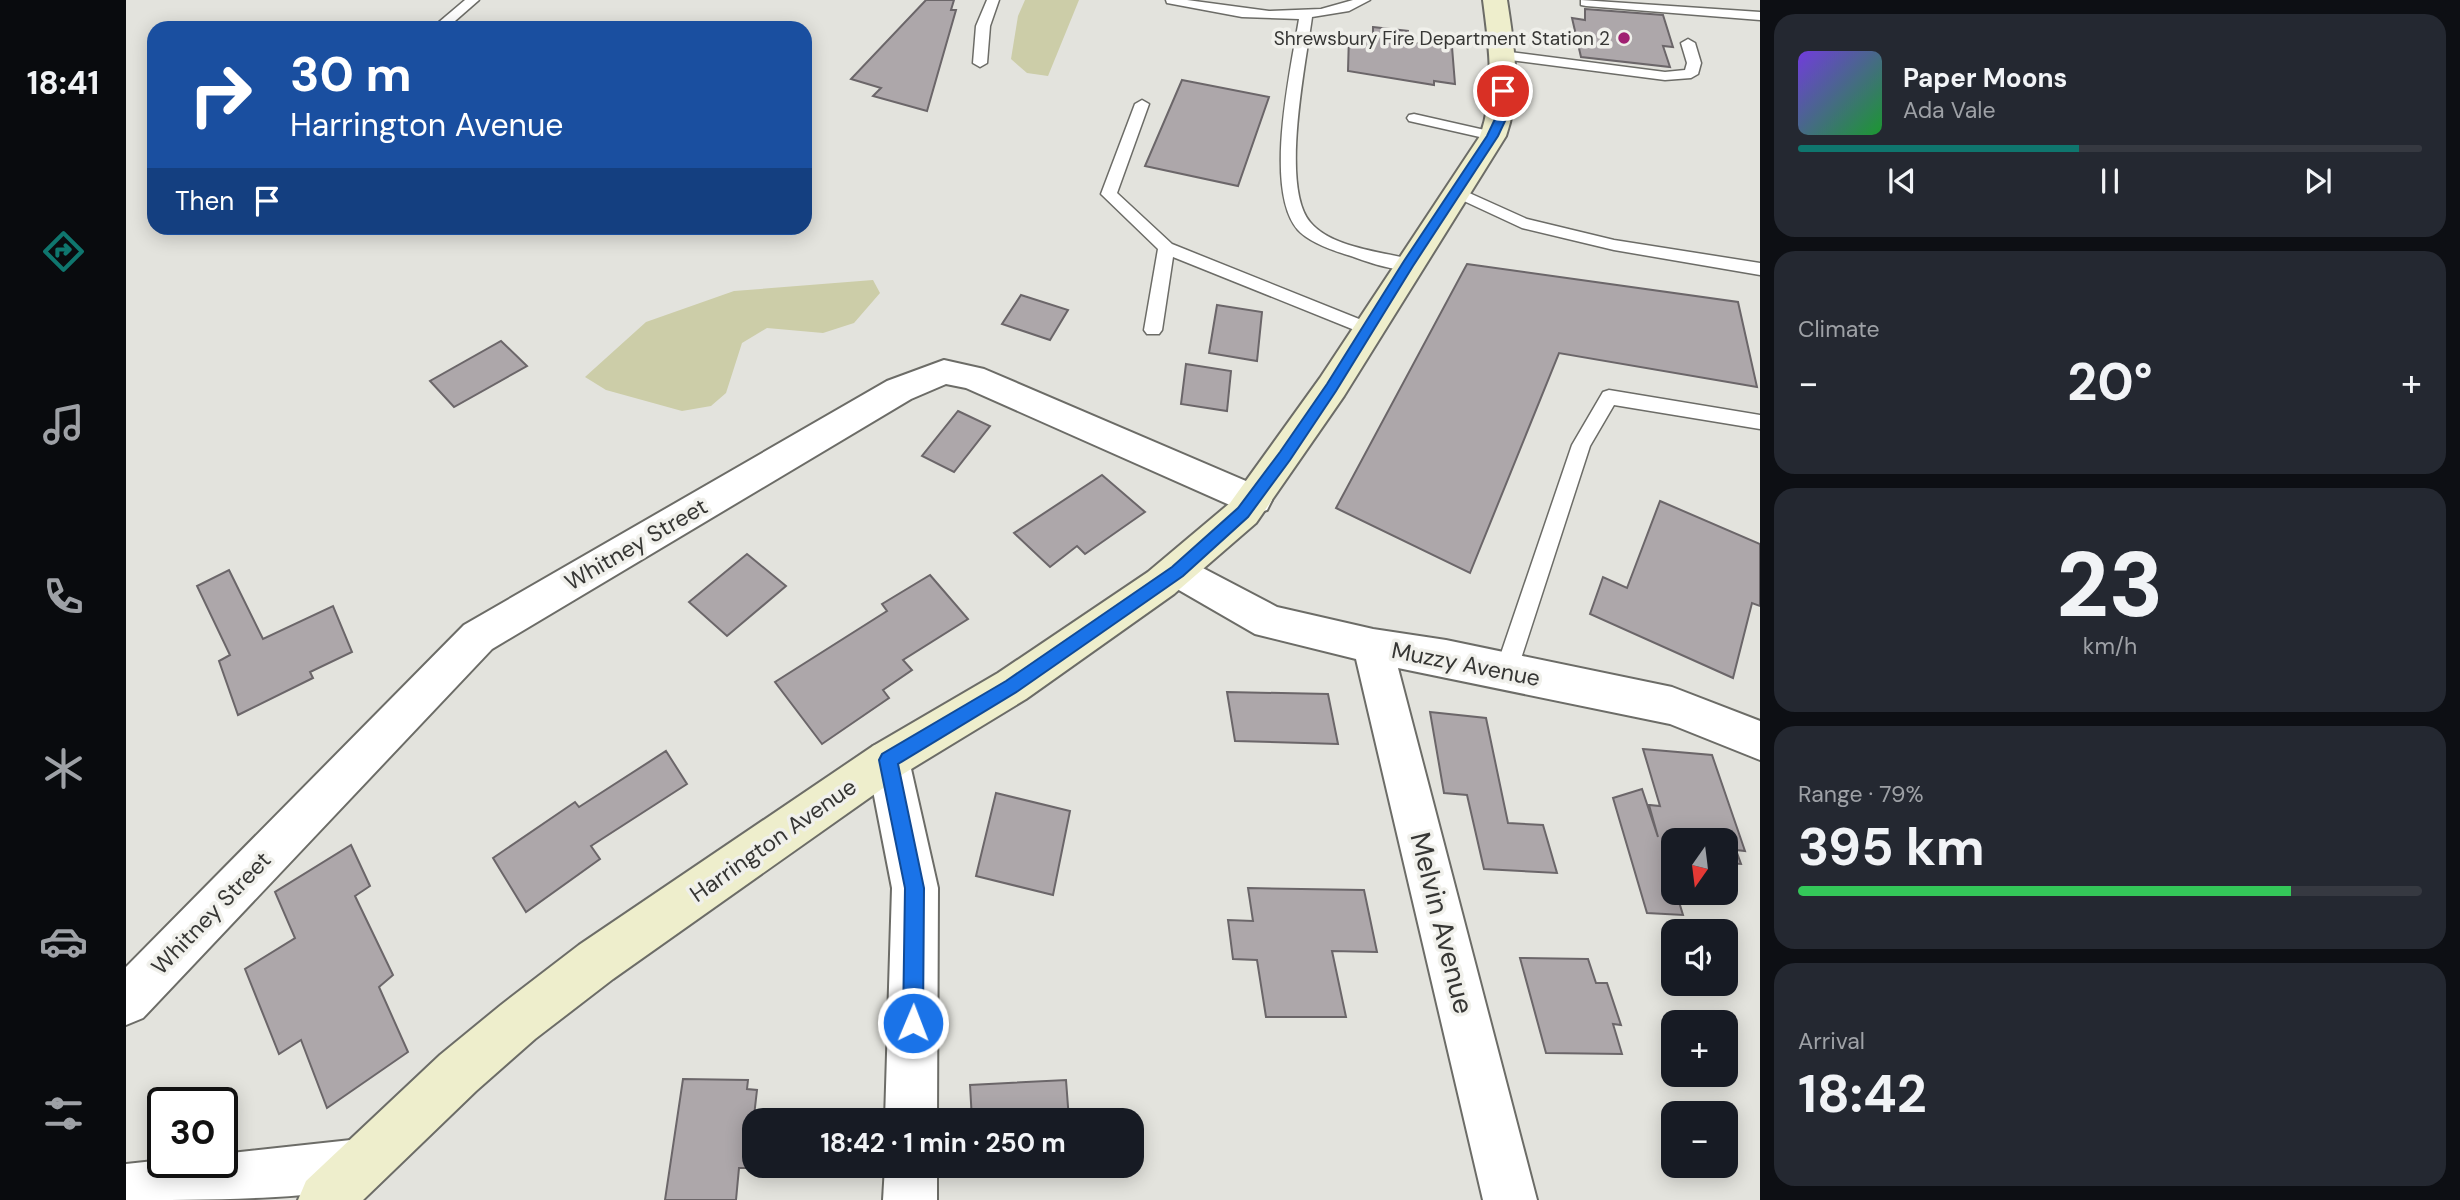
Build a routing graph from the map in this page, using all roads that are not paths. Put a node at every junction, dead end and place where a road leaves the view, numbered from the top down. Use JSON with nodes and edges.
{"nodes":[{"id":1,"x":473,"y":0,"type":"edge"},
{"id":2,"x":993,"y":0,"type":"edge"},
{"id":3,"x":1364,"y":0,"type":"edge"},
{"id":4,"x":1495,"y":0,"type":"edge"},
{"id":5,"x":1570,"y":0,"type":"edge"},
{"id":6,"x":1179,"y":1,"type":"edge"},
{"id":7,"x":1586,"y":1,"type":"edge"},
{"id":8,"x":1760,"y":9,"type":"edge"},
{"id":9,"x":1698,"y":11,"type":"junction"},
{"id":10,"x":1306,"y":15,"type":"junction"},
{"id":11,"x":1760,"y":16,"type":"edge"},
{"id":12,"x":448,"y":21,"type":"edge"},
{"id":13,"x":1688,"y":43,"type":"dead end"},
{"id":14,"x":1502,"y":55,"type":"junction"},
{"id":15,"x":980,"y":63,"type":"dead end"},
{"id":16,"x":1142,"y":104,"type":"dead end"},
{"id":17,"x":1414,"y":118,"type":"dead end"},
{"id":18,"x":1493,"y":136,"type":"junction"},
{"id":19,"x":1456,"y":192,"type":"junction"},
{"id":20,"x":1166,"y":248,"type":"junction"},
{"id":21,"x":1408,"y":264,"type":"junction"},
{"id":22,"x":1760,"y":269,"type":"edge"},
{"id":23,"x":1368,"y":329,"type":"junction"},
{"id":24,"x":1153,"y":330,"type":"dead end"},
{"id":25,"x":1760,"y":422,"type":"edge"},
{"id":26,"x":1254,"y":500,"type":"junction"},
{"id":27,"x":1178,"y":571,"type":"junction"},
{"id":28,"x":1373,"y":646,"type":"junction"},
{"id":29,"x":1506,"y":671,"type":"junction"},
{"id":30,"x":1760,"y":741,"type":"edge"},
{"id":31,"x":888,"y":760,"type":"junction"},
{"id":32,"x":126,"y":1001,"type":"edge"},
{"id":33,"x":911,"y":1108,"type":"edge"},
{"id":34,"x":911,"y":1178,"type":"edge"},
{"id":35,"x":343,"y":1183,"type":"edge"},
{"id":36,"x":126,"y":1191,"type":"edge"},
{"id":37,"x":910,"y":1200,"type":"edge"},
{"id":38,"x":1510,"y":1200,"type":"edge"}],
"edges":[{"from":1,"to":12,"type":"lane"},
{"from":2,"to":15,"type":"lane"},
{"from":3,"to":10,"type":"lane"},
{"from":4,"to":14,"type":"main road","name":"Harrington Avenue"},
{"from":5,"to":7,"type":"lane"},
{"from":6,"to":10,"type":"lane"},
{"from":7,"to":9,"type":"lane"},
{"from":8,"to":9,"type":"lane"},
{"from":9,"to":11,"type":"lane"},
{"from":10,"to":21,"type":"lane"},
{"from":13,"to":14,"type":"lane"},
{"from":14,"to":18,"type":"main road","name":"Harrington Avenue"},
{"from":16,"to":20,"type":"lane"},
{"from":17,"to":18,"type":"lane"},
{"from":18,"to":19,"type":"main road","name":"Harrington Avenue"},
{"from":19,"to":21,"type":"main road","name":"Harrington Avenue"},
{"from":19,"to":22,"type":"lane"},
{"from":20,"to":23,"type":"lane"},
{"from":20,"to":24,"type":"lane"},
{"from":21,"to":23,"type":"main road","name":"Harrington Avenue"},
{"from":23,"to":26,"type":"main road","name":"Harrington Avenue"},
{"from":25,"to":29,"type":"lane"},
{"from":26,"to":27,"type":"main road","name":"Harrington Avenue"},
{"from":26,"to":32,"type":"street","name":"Whitney Street"},
{"from":27,"to":28,"type":"street","name":"Muzzy Avenue"},
{"from":27,"to":31,"type":"main road","name":"Harrington Avenue"},
{"from":28,"to":29,"type":"street","name":"Muzzy Avenue"},
{"from":28,"to":38,"type":"street","name":"Melvin Avenue"},
{"from":29,"to":30,"type":"street","name":"Muzzy Avenue"},
{"from":31,"to":33,"type":"street"},
{"from":31,"to":35,"type":"main road","name":"Harrington Avenue"},
{"from":34,"to":37,"type":"street"},
{"from":35,"to":36,"type":"street"}]}
